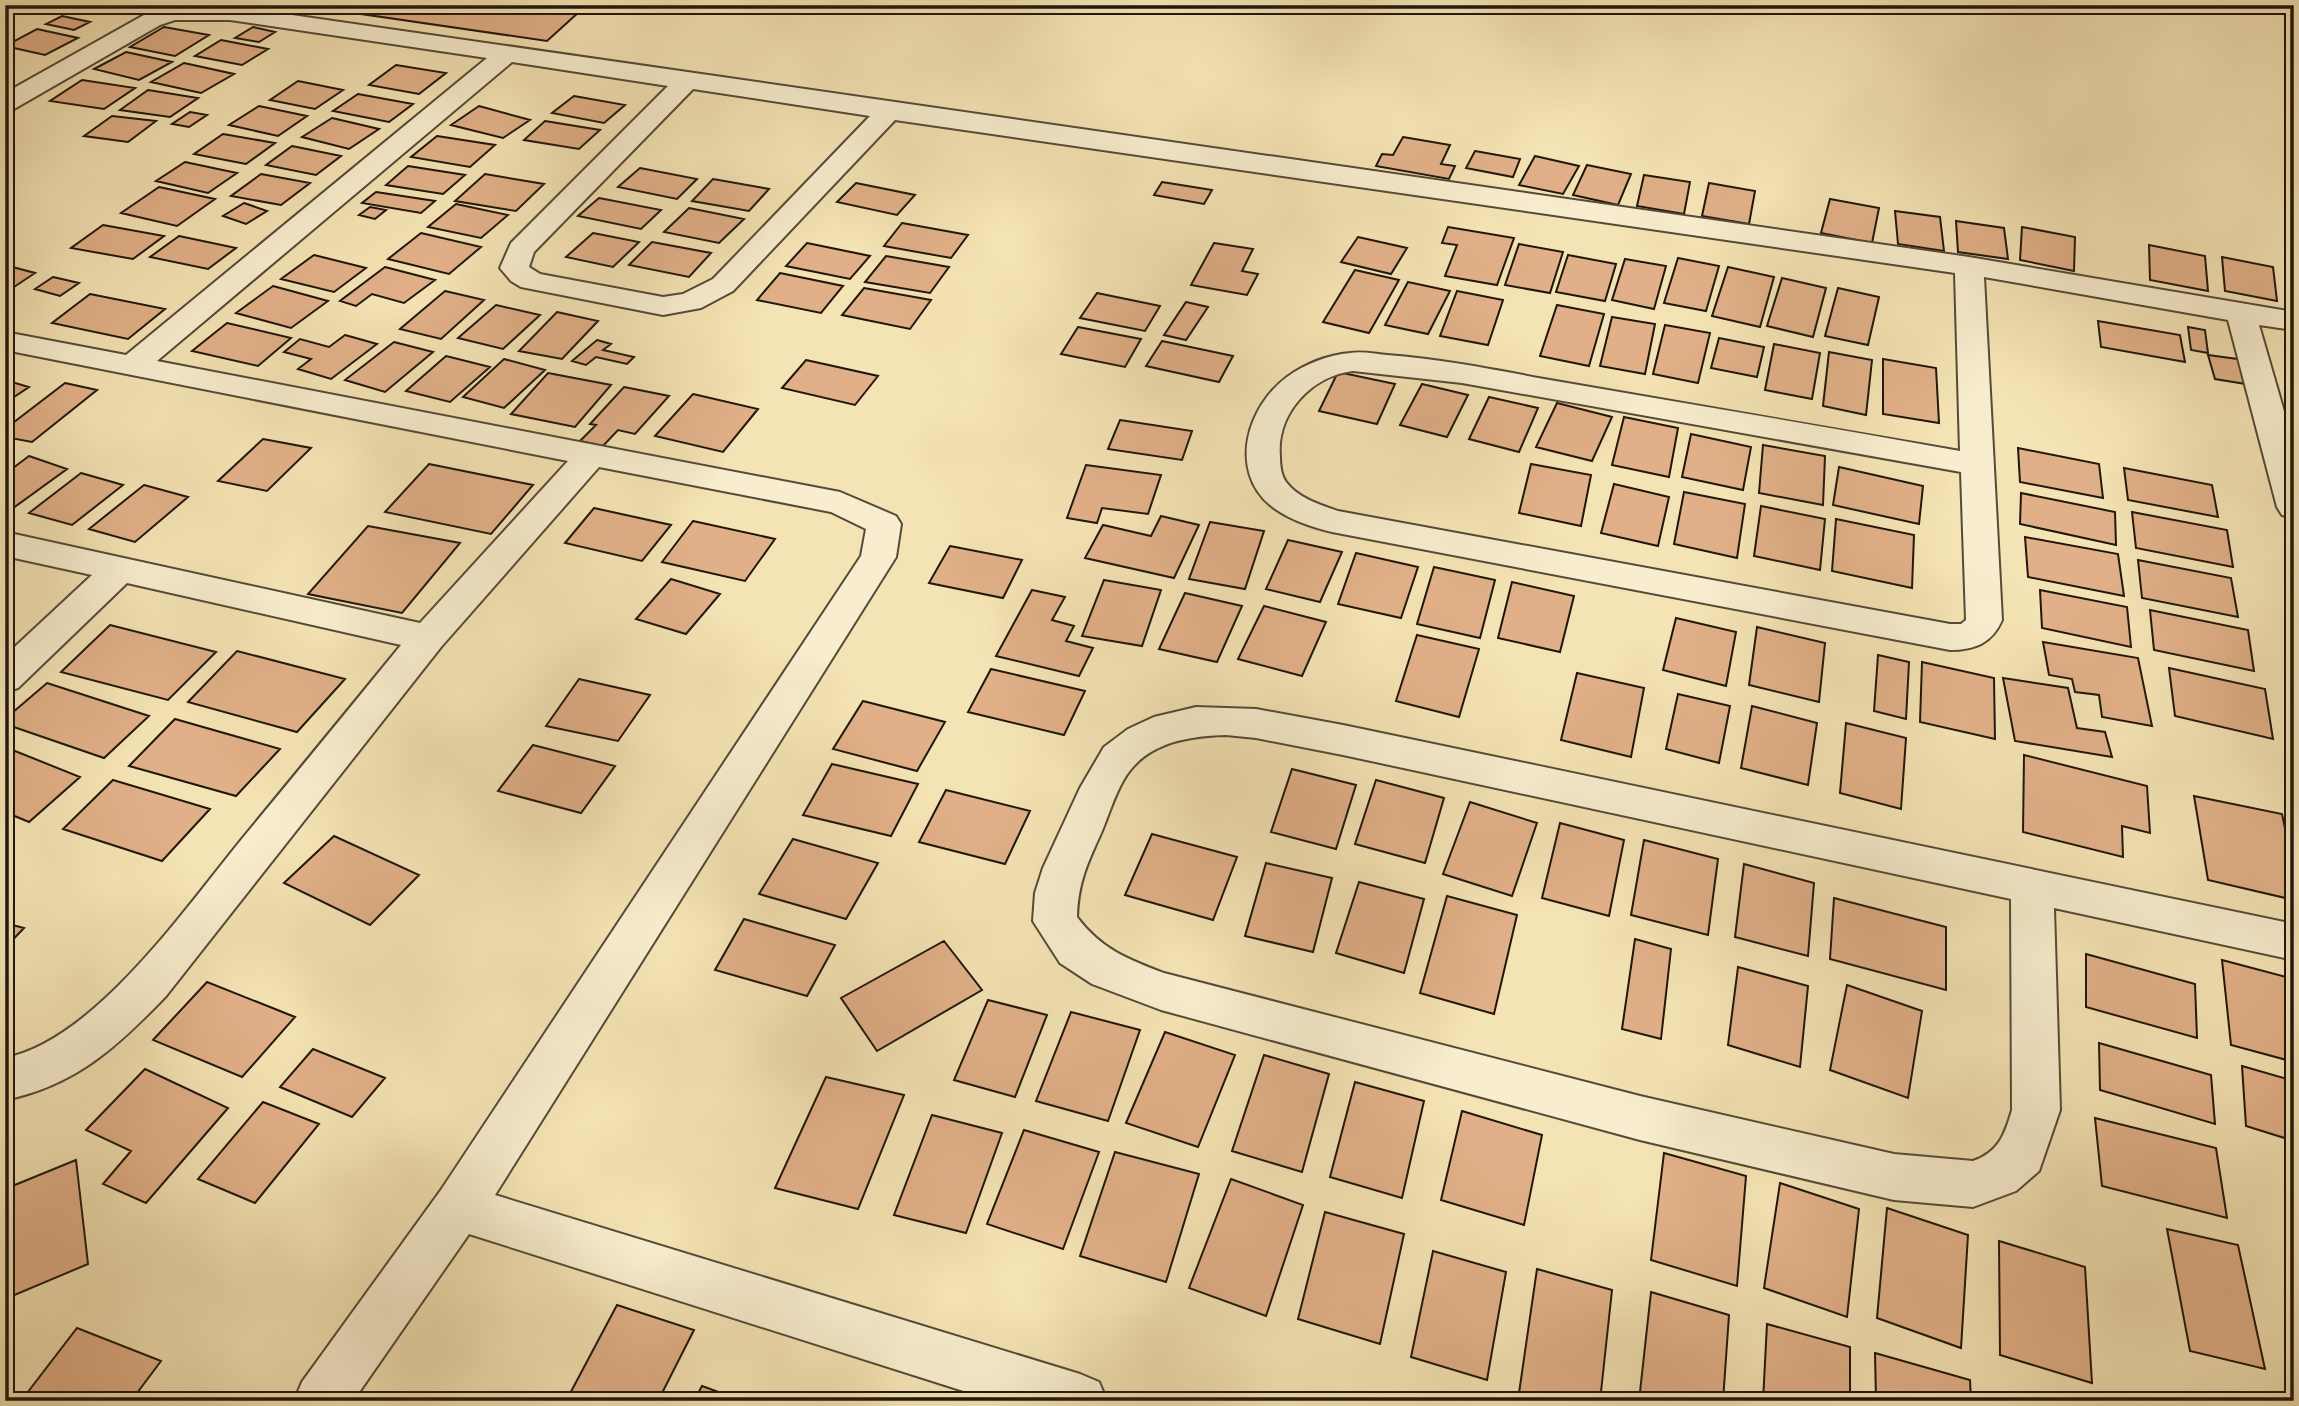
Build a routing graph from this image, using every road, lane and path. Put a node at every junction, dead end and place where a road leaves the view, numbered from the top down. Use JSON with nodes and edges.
{"nodes":[{"id":1,"x":506,"y":55,"type":"junction"},
{"id":2,"x":686,"y":82,"type":"junction"},
{"id":3,"x":5,"y":104,"type":"edge"},
{"id":4,"x":889,"y":111,"type":"junction"},
{"id":5,"x":1969,"y":266,"type":"junction"},
{"id":6,"x":2241,"y":313,"type":"junction"},
{"id":7,"x":2294,"y":321,"type":"edge"},
{"id":8,"x":5,"y":341,"type":"edge"},
{"id":9,"x":133,"y":365,"type":"junction"},
{"id":10,"x":593,"y":453,"type":"junction"},
{"id":11,"x":1977,"y":464,"type":"junction"},
{"id":12,"x":2289,"y":474,"type":"edge"},
{"id":13,"x":2294,"y":508,"type":"edge"},
{"id":14,"x":5,"y":544,"type":"edge"},
{"id":15,"x":118,"y":571,"type":"junction"},
{"id":16,"x":428,"y":638,"type":"junction"},
{"id":17,"x":5,"y":678,"type":"edge"},
{"id":18,"x":2032,"y":887,"type":"junction"},
{"id":19,"x":2294,"y":942,"type":"edge"},
{"id":20,"x":5,"y":1079,"type":"edge"},
{"id":21,"x":459,"y":1207,"type":"junction"},
{"id":22,"x":321,"y":1401,"type":"edge"},
{"id":23,"x":1080,"y":1401,"type":"edge"}],
"edges":[{"from":1,"to":2,"type":"street"},
{"from":1,"to":3,"type":"street"},
{"from":1,"to":9,"type":"street"},
{"from":2,"to":4,"type":"street"},
{"from":2,"to":4,"type":"street"},
{"from":4,"to":5,"type":"street"},
{"from":5,"to":6,"type":"street"},
{"from":5,"to":11,"type":"street"},
{"from":6,"to":7,"type":"street"},
{"from":6,"to":12,"type":"street"},
{"from":8,"to":9,"type":"street"},
{"from":9,"to":10,"type":"street"},
{"from":10,"to":16,"type":"street"},
{"from":10,"to":21,"type":"street"},
{"from":11,"to":11,"type":"street"},
{"from":12,"to":13,"type":"street"},
{"from":14,"to":15,"type":"street"},
{"from":15,"to":16,"type":"street"},
{"from":15,"to":17,"type":"street"},
{"from":16,"to":20,"type":"street"},
{"from":18,"to":18,"type":"street"},
{"from":18,"to":19,"type":"street"},
{"from":21,"to":22,"type":"street"},
{"from":21,"to":23,"type":"street"}]}
